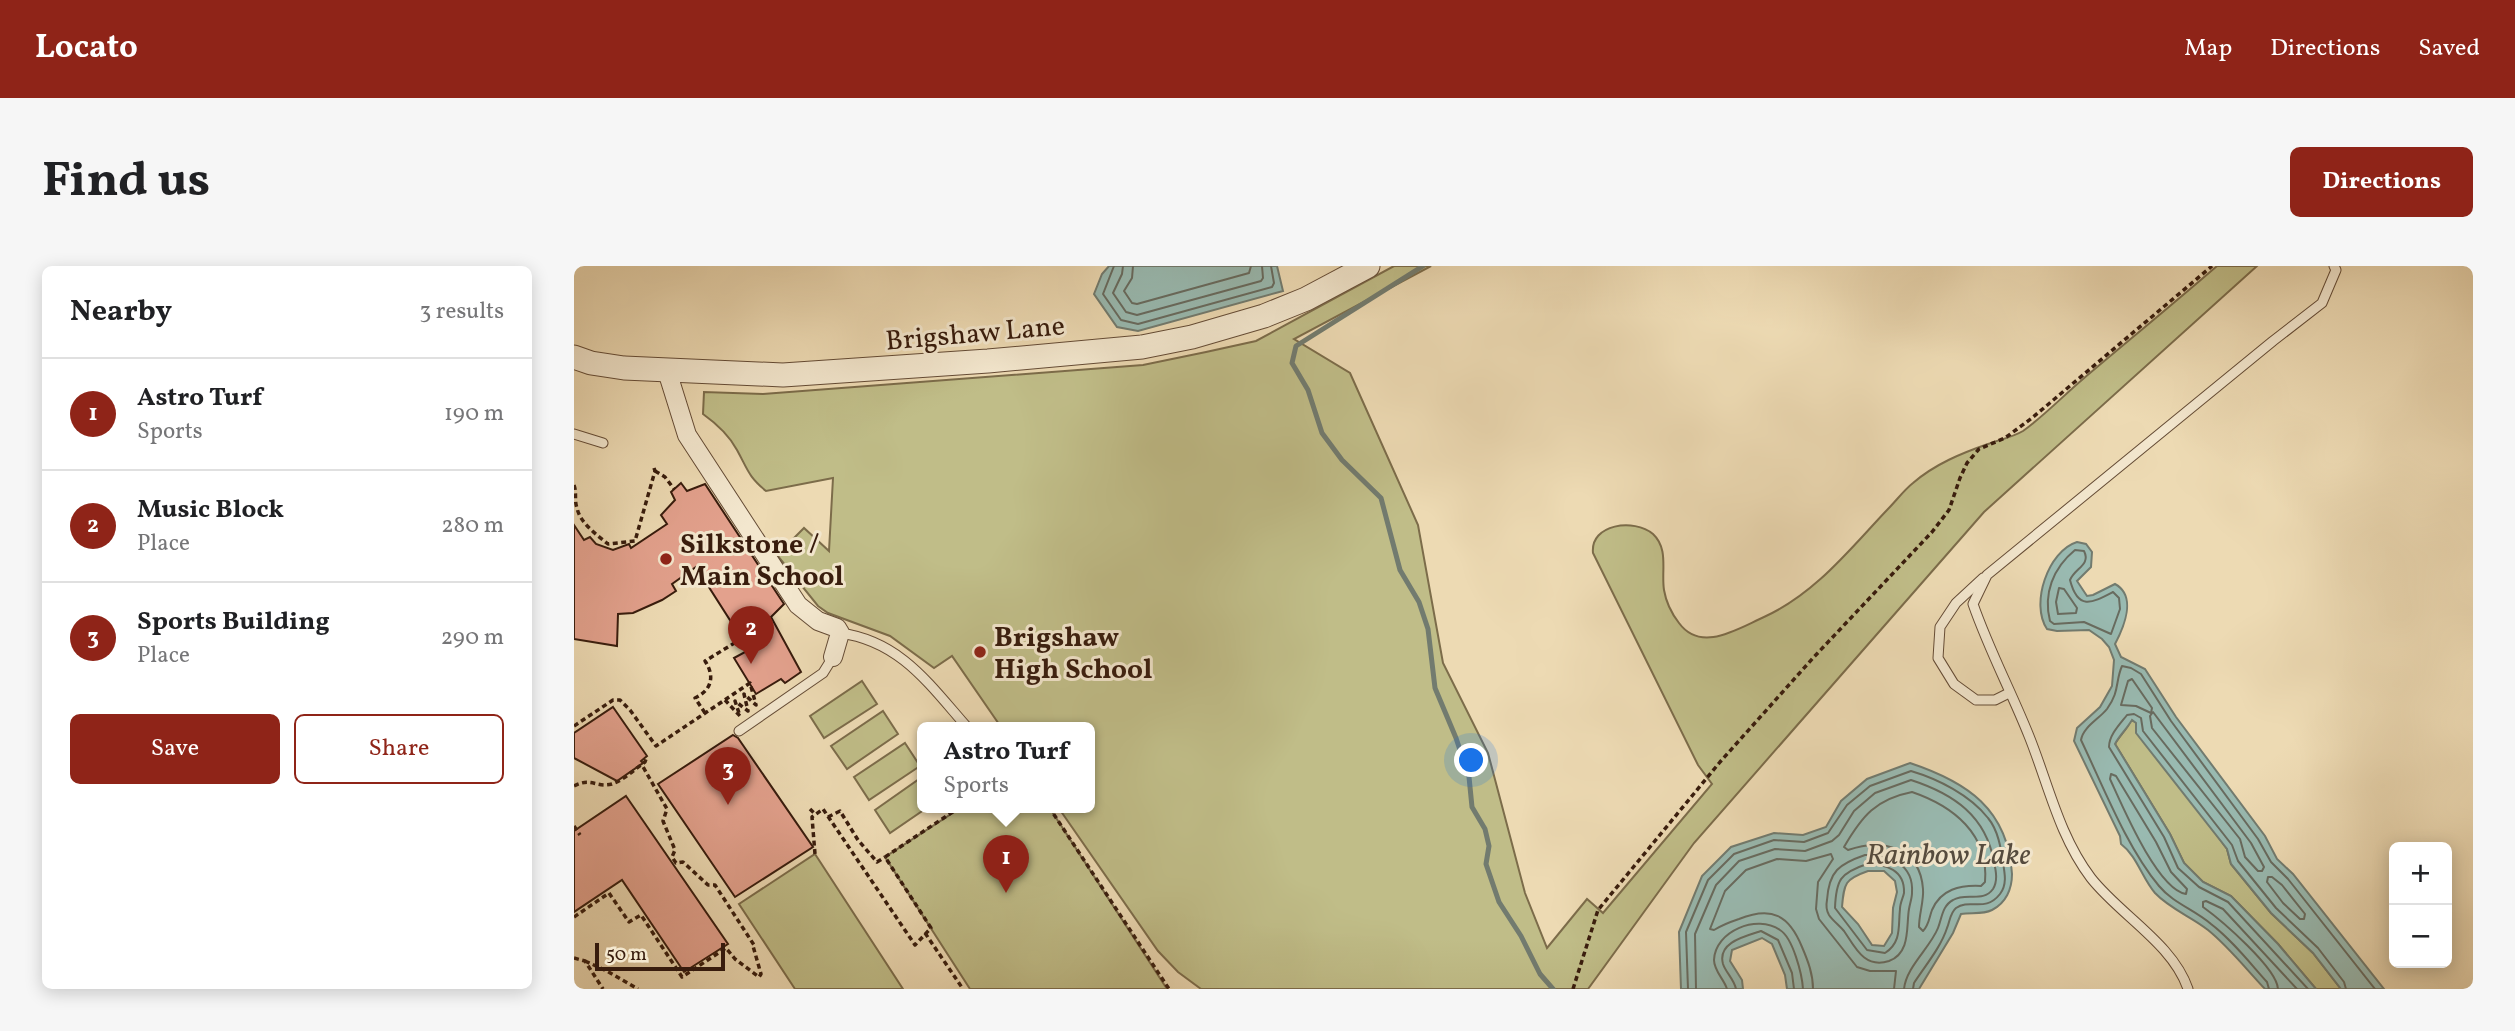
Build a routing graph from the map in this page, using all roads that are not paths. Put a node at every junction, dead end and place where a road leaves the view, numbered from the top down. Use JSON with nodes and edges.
{"nodes":[{"id":1,"x":1368,"y":266,"type":"edge"},
{"id":2,"x":2334,"y":266,"type":"edge"},
{"id":3,"x":576,"y":363,"type":"edge"},
{"id":4,"x":667,"y":371,"type":"junction"},
{"id":5,"x":574,"y":433,"type":"edge"},
{"id":6,"x":603,"y":443,"type":"dead end"},
{"id":7,"x":1987,"y":575,"type":"junction"},
{"id":8,"x":840,"y":633,"type":"junction"},
{"id":9,"x":832,"y":657,"type":"joint"},
{"id":10,"x":2009,"y":693,"type":"junction"},
{"id":11,"x":962,"y":722,"type":"edge"},
{"id":12,"x":740,"y":731,"type":"dead end"},
{"id":13,"x":2188,"y":989,"type":"edge"}],
"edges":[{"from":1,"to":4,"type":"street","name":"Brigshaw Lane"},
{"from":2,"to":7,"type":"lane"},
{"from":3,"to":4,"type":"street","name":"Brigshaw Lane"},
{"from":4,"to":8,"type":"street"},
{"from":5,"to":6,"type":"lane"},
{"from":7,"to":10,"type":"lane"},
{"from":7,"to":10,"type":"lane"},
{"from":8,"to":9,"type":"street"},
{"from":8,"to":11,"type":"lane"},
{"from":9,"to":12,"type":"lane"},
{"from":10,"to":13,"type":"lane"}]}
